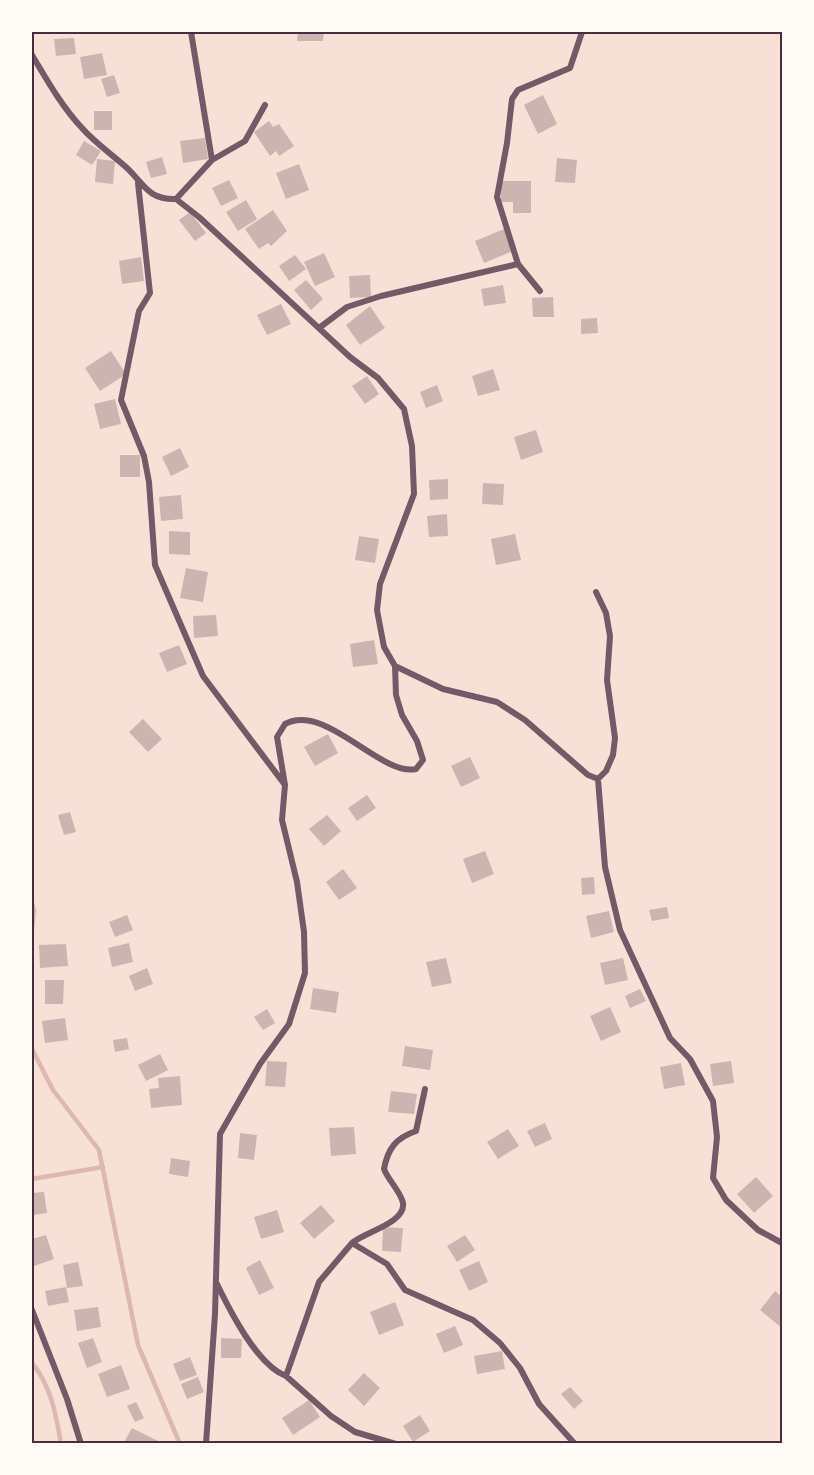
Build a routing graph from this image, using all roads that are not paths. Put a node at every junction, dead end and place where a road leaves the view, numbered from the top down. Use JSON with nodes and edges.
{"nodes":[{"id":1,"x":190,"y":32,"type":"edge"},
{"id":2,"x":582,"y":32,"type":"edge"},
{"id":3,"x":32,"y":55,"type":"edge"},
{"id":4,"x":265,"y":105,"type":"dead end"},
{"id":5,"x":212,"y":160,"type":"junction"},
{"id":6,"x":138,"y":183,"type":"junction"},
{"id":7,"x":176,"y":199,"type":"junction"},
{"id":8,"x":518,"y":264,"type":"junction"},
{"id":9,"x":540,"y":291,"type":"dead end"},
{"id":10,"x":319,"y":328,"type":"junction"},
{"id":11,"x":596,"y":592,"type":"dead end"},
{"id":12,"x":394,"y":666,"type":"junction"},
{"id":13,"x":598,"y":779,"type":"junction"},
{"id":14,"x":285,"y":785,"type":"junction"},
{"id":15,"x":425,"y":1089,"type":"dead end"},
{"id":16,"x":352,"y":1243,"type":"junction"},
{"id":17,"x":783,"y":1243,"type":"edge"},
{"id":18,"x":215,"y":1281,"type":"junction"},
{"id":19,"x":32,"y":1310,"type":"edge"},
{"id":20,"x":286,"y":1376,"type":"junction"},
{"id":21,"x":81,"y":1443,"type":"edge"},
{"id":22,"x":206,"y":1443,"type":"edge"},
{"id":23,"x":396,"y":1443,"type":"edge"},
{"id":24,"x":575,"y":1443,"type":"edge"}],
"edges":[{"from":1,"to":5,"type":"street"},
{"from":2,"to":8,"type":"street"},
{"from":3,"to":6,"type":"street"},
{"from":4,"to":5,"type":"street"},
{"from":5,"to":7,"type":"street"},
{"from":6,"to":7,"type":"street"},
{"from":6,"to":14,"type":"street"},
{"from":7,"to":10,"type":"street"},
{"from":8,"to":9,"type":"street"},
{"from":8,"to":10,"type":"street"},
{"from":10,"to":12,"type":"street"},
{"from":11,"to":13,"type":"street"},
{"from":12,"to":13,"type":"street"},
{"from":12,"to":14,"type":"street"},
{"from":13,"to":17,"type":"street"},
{"from":14,"to":18,"type":"street"},
{"from":15,"to":16,"type":"street"},
{"from":16,"to":20,"type":"street"},
{"from":16,"to":24,"type":"street"},
{"from":18,"to":20,"type":"street"},
{"from":18,"to":22,"type":"street"},
{"from":19,"to":21,"type":"street"},
{"from":20,"to":23,"type":"street"}]}
